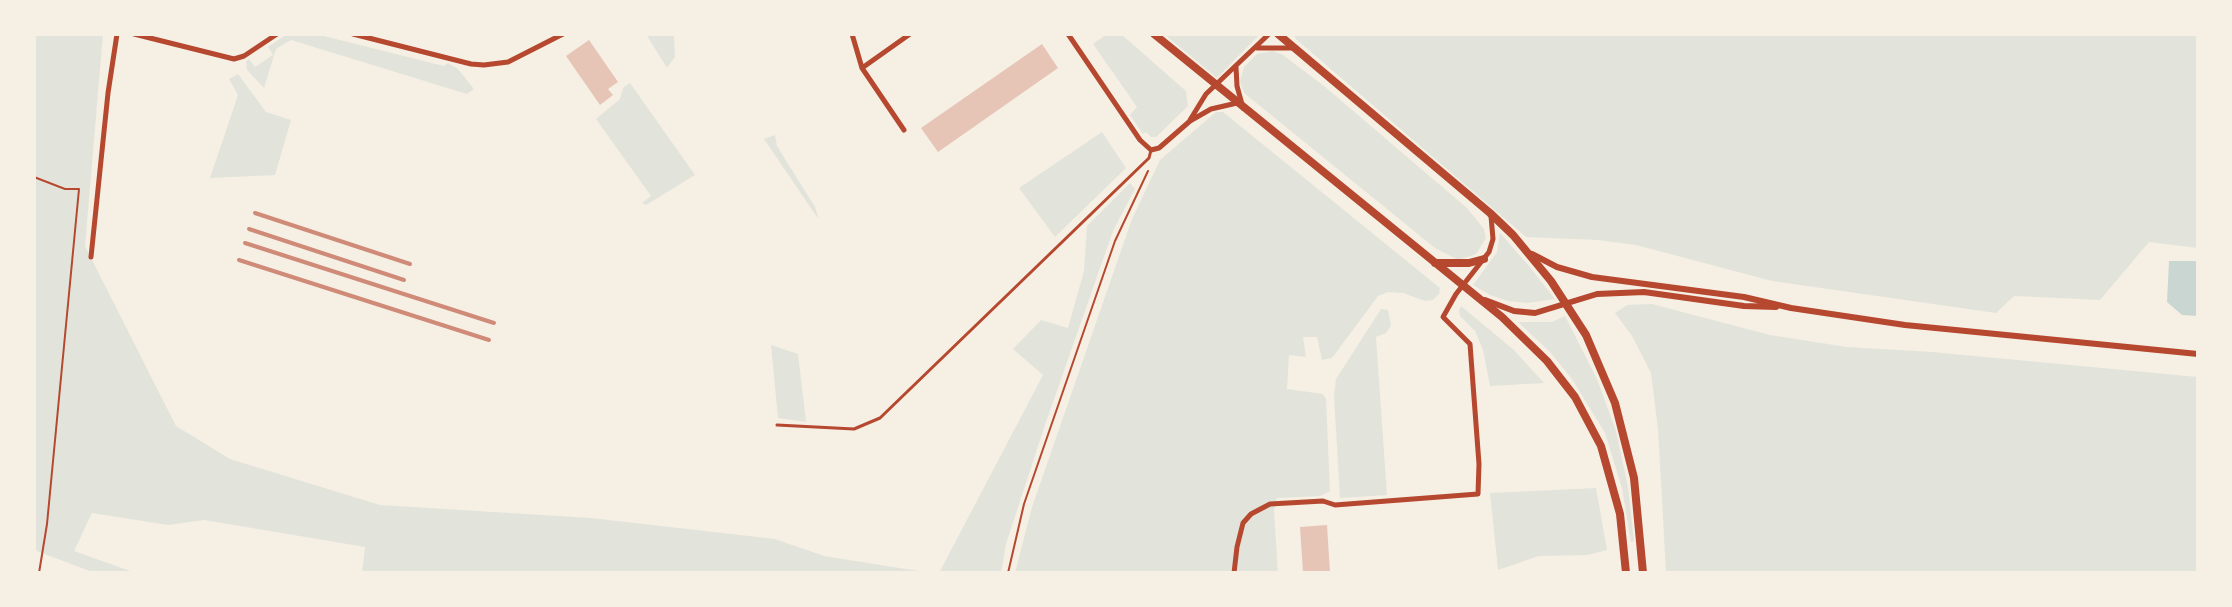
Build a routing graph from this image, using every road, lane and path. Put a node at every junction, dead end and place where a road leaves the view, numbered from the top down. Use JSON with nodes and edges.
{"nodes":[{"id":1,"x":117,"y":34,"type":"edge"},
{"id":2,"x":134,"y":34,"type":"edge"},
{"id":3,"x":277,"y":34,"type":"edge"},
{"id":4,"x":353,"y":34,"type":"edge"},
{"id":5,"x":563,"y":34,"type":"edge"},
{"id":6,"x":852,"y":34,"type":"edge"},
{"id":7,"x":910,"y":34,"type":"edge"},
{"id":8,"x":1068,"y":34,"type":"edge"},
{"id":9,"x":1154,"y":34,"type":"edge"},
{"id":10,"x":1269,"y":34,"type":"edge"},
{"id":11,"x":1278,"y":34,"type":"edge"},
{"id":12,"x":1256,"y":48,"type":"junction"},
{"id":13,"x":1296,"y":48,"type":"junction"},
{"id":14,"x":1236,"y":66,"type":"junction"},
{"id":15,"x":862,"y":68,"type":"junction"},
{"id":16,"x":1215,"y":85,"type":"junction"},
{"id":17,"x":1240,"y":105,"type":"junction"},
{"id":18,"x":1190,"y":121,"type":"junction"},
{"id":19,"x":904,"y":130,"type":"dead end"},
{"id":20,"x":1151,"y":150,"type":"junction"},
{"id":21,"x":1149,"y":158,"type":"junction"},
{"id":22,"x":34,"y":177,"type":"edge"},
{"id":23,"x":1490,"y":213,"type":"junction"},
{"id":24,"x":1527,"y":251,"type":"junction"},
{"id":25,"x":91,"y":257,"type":"dead end"},
{"id":26,"x":1484,"y":259,"type":"junction"},
{"id":27,"x":1435,"y":263,"type":"junction"},
{"id":28,"x":1464,"y":287,"type":"junction"},
{"id":29,"x":1567,"y":304,"type":"junction"},
{"id":30,"x":1791,"y":308,"type":"junction"},
{"id":31,"x":2198,"y":354,"type":"edge"},
{"id":32,"x":777,"y":425,"type":"dead end"},
{"id":33,"x":39,"y":573,"type":"edge"},
{"id":34,"x":1008,"y":573,"type":"edge"},
{"id":35,"x":1234,"y":573,"type":"edge"},
{"id":36,"x":1626,"y":573,"type":"edge"},
{"id":37,"x":1643,"y":573,"type":"edge"}],
"edges":[{"from":1,"to":25,"type":"street"},
{"from":2,"to":3,"type":"street"},
{"from":4,"to":5,"type":"street"},
{"from":6,"to":15,"type":"street"},
{"from":7,"to":15,"type":"street"},
{"from":8,"to":20,"type":"street"},
{"from":9,"to":16,"type":"main road"},
{"from":10,"to":12,"type":"street"},
{"from":11,"to":13,"type":"main road"},
{"from":12,"to":13,"type":"street"},
{"from":12,"to":14,"type":"street"},
{"from":13,"to":23,"type":"main road"},
{"from":14,"to":16,"type":"street"},
{"from":14,"to":17,"type":"street"},
{"from":15,"to":19,"type":"street"},
{"from":16,"to":17,"type":"main road"},
{"from":16,"to":18,"type":"street"},
{"from":17,"to":18,"type":"street"},
{"from":17,"to":27,"type":"main road"},
{"from":18,"to":20,"type":"street"},
{"from":20,"to":21,"type":"lane"},
{"from":21,"to":32,"type":"lane"},
{"from":21,"to":34,"type":"path"},
{"from":22,"to":33,"type":"path"},
{"from":23,"to":24,"type":"main road"},
{"from":23,"to":26,"type":"street"},
{"from":24,"to":29,"type":"main road"},
{"from":24,"to":30,"type":"street"},
{"from":26,"to":27,"type":"main road"},
{"from":26,"to":28,"type":"street"},
{"from":27,"to":28,"type":"main road"},
{"from":28,"to":29,"type":"street"},
{"from":28,"to":35,"type":"street"},
{"from":28,"to":36,"type":"main road"},
{"from":29,"to":30,"type":"street"},
{"from":29,"to":37,"type":"main road"},
{"from":30,"to":31,"type":"street"}]}
